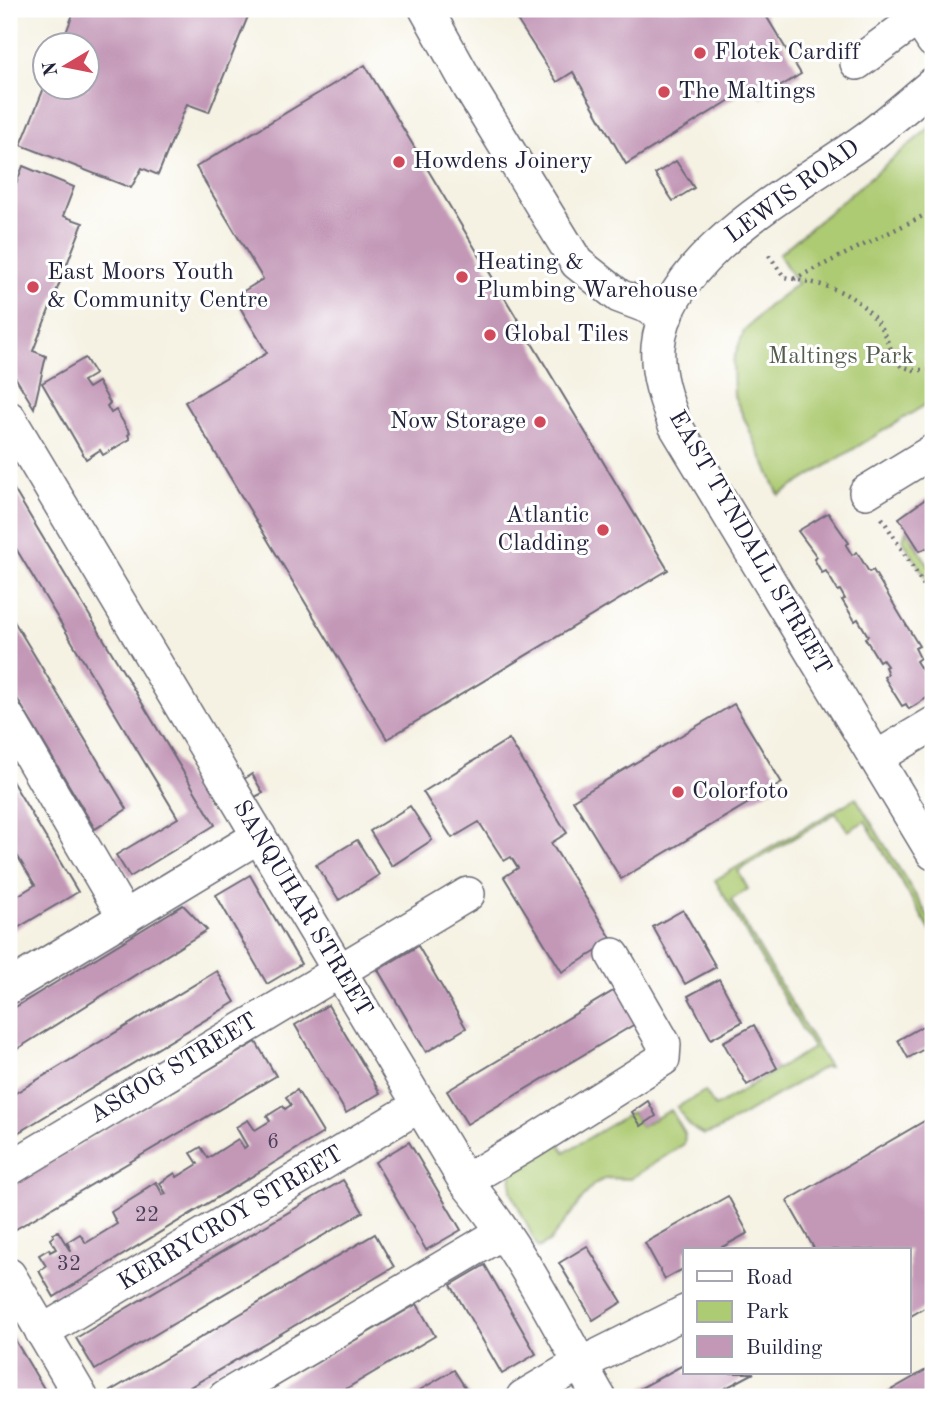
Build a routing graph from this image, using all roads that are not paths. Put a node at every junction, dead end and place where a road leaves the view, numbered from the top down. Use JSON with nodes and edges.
{"nodes":[{"id":1,"x":426,"y":9,"type":"edge"},
{"id":2,"x":933,"y":41,"type":"edge"},
{"id":3,"x":857,"y":63,"type":"dead end"},
{"id":4,"x":933,"y":83,"type":"edge"},
{"id":5,"x":667,"y":314,"type":"junction"},
{"id":6,"x":9,"y":418,"type":"edge"},
{"id":7,"x":933,"y":450,"type":"edge"},
{"id":8,"x":866,"y":492,"type":"road end"},
{"id":9,"x":9,"y":719,"type":"edge"},
{"id":10,"x":933,"y":723,"type":"edge"},
{"id":11,"x":876,"y":758,"type":"junction"},
{"id":12,"x":259,"y":836,"type":"junction"},
{"id":13,"x":933,"y":853,"type":"edge"},
{"id":14,"x":468,"y":894,"type":"dead end"},
{"id":15,"x":125,"y":918,"type":"junction"},
{"id":16,"x":613,"y":955,"type":"dead end"},
{"id":17,"x":339,"y":970,"type":"junction"},
{"id":18,"x":9,"y":987,"type":"edge"},
{"id":19,"x":420,"y":1105,"type":"junction"},
{"id":20,"x":9,"y":1169,"type":"edge"},
{"id":21,"x":465,"y":1181,"type":"junction"},
{"id":22,"x":503,"y":1232,"type":"junction"},
{"id":23,"x":9,"y":1275,"type":"edge"},
{"id":24,"x":683,"y":1313,"type":"edge"},
{"id":25,"x":42,"y":1332,"type":"junction"},
{"id":26,"x":581,"y":1366,"type":"junction"},
{"id":27,"x":81,"y":1397,"type":"edge"},
{"id":28,"x":225,"y":1397,"type":"edge"},
{"id":29,"x":523,"y":1397,"type":"edge"},
{"id":30,"x":599,"y":1397,"type":"edge"}],
"edges":[{"from":1,"to":5,"type":"street"},
{"from":2,"to":3,"type":"street"},
{"from":4,"to":5,"type":"street","name":"LEWIS ROAD"},
{"from":5,"to":11,"type":"street","name":"EAST TYNDALL STREET"},
{"from":6,"to":12,"type":"street","name":"SANQUHAR STREET"},
{"from":7,"to":8,"type":"street"},
{"from":9,"to":15,"type":"street"},
{"from":10,"to":11,"type":"street"},
{"from":11,"to":13,"type":"street","name":"EAST TYNDALL STREET"},
{"from":12,"to":15,"type":"street"},
{"from":12,"to":17,"type":"street","name":"SANQUHAR STREET"},
{"from":14,"to":17,"type":"street","name":"ASGOG STREET"},
{"from":15,"to":18,"type":"street"},
{"from":16,"to":21,"type":"street"},
{"from":17,"to":19,"type":"street","name":"SANQUHAR STREET"},
{"from":17,"to":20,"type":"street","name":"ASGOG STREET"},
{"from":19,"to":21,"type":"street","name":"SANQUHAR STREET"},
{"from":19,"to":25,"type":"street","name":"KERRYCROY STREET"},
{"from":21,"to":22,"type":"street","name":"SANQUHAR STREET"},
{"from":22,"to":26,"type":"street","name":"SANQUHAR STREET"},
{"from":22,"to":28,"type":"street"},
{"from":23,"to":25,"type":"street"},
{"from":24,"to":26,"type":"street"},
{"from":25,"to":27,"type":"street"},
{"from":26,"to":29,"type":"street"},
{"from":26,"to":30,"type":"street","name":"SANQUHAR STREET"}]}
